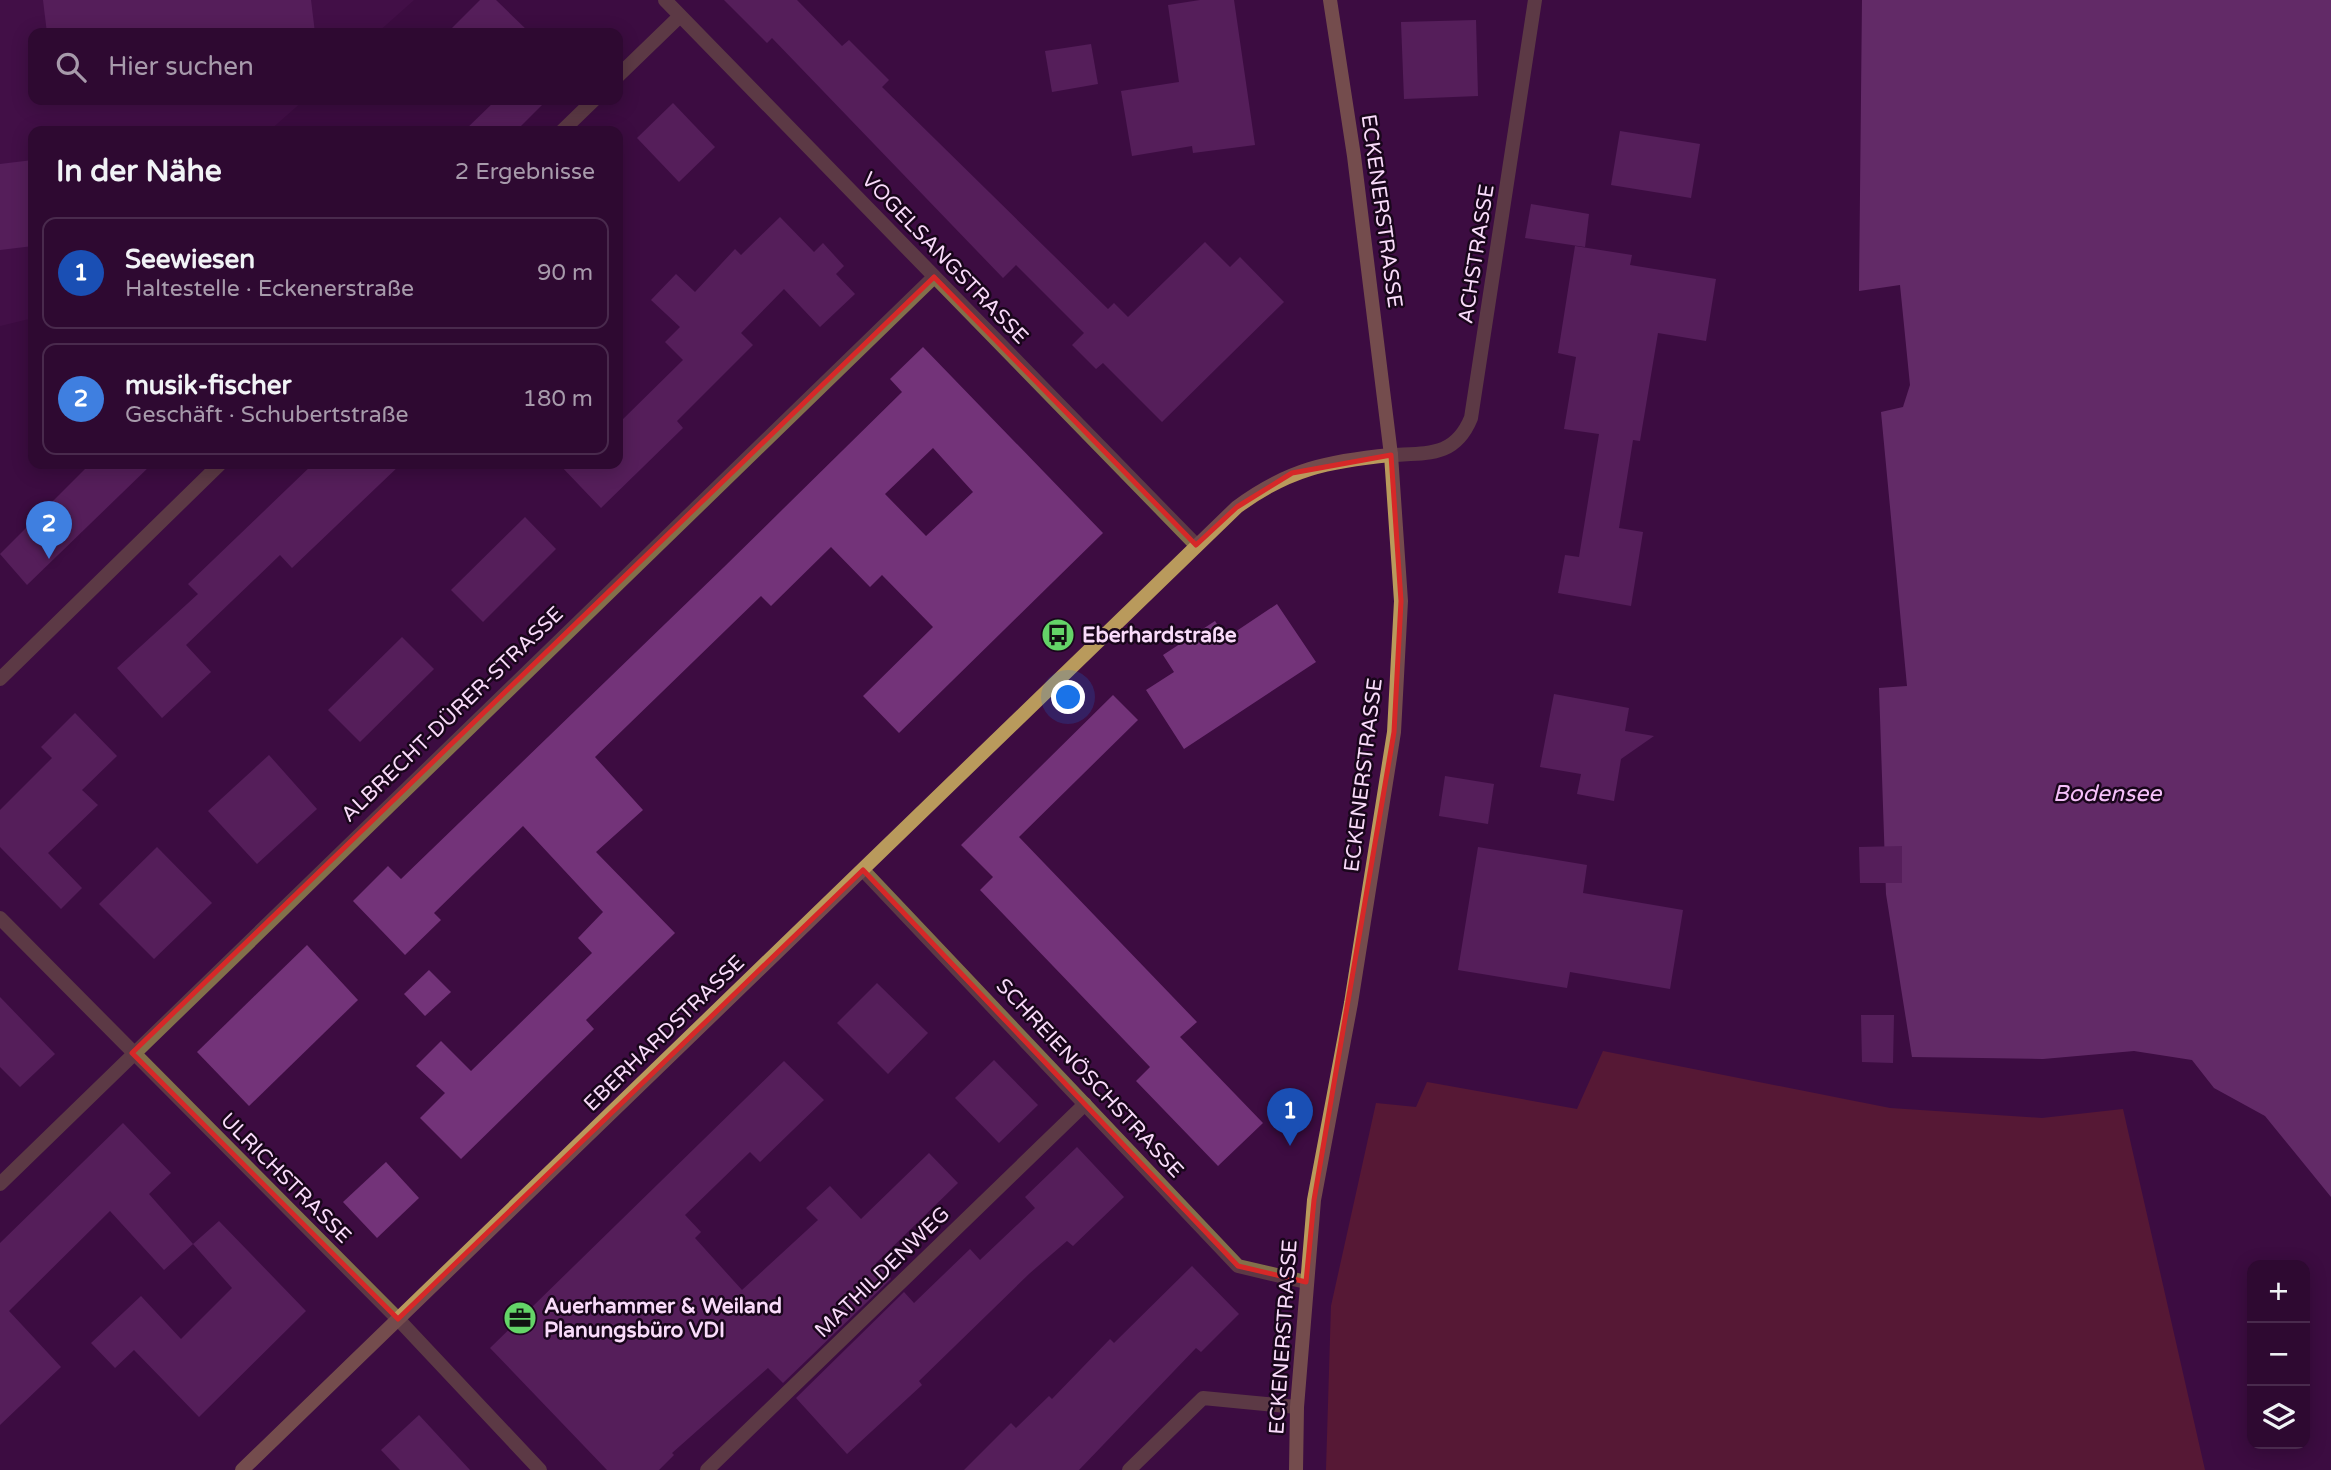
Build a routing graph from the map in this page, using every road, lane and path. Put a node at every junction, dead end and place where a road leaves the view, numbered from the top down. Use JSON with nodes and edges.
{"nodes":[{"id":1,"x":665,"y":0,"type":"edge"},
{"id":2,"x":1330,"y":0,"type":"edge"},
{"id":3,"x":1535,"y":0,"type":"edge"},
{"id":4,"x":680,"y":16,"type":"junction"},
{"id":5,"x":623,"y":71,"type":"edge"},
{"id":6,"x":589,"y":105,"type":"edge"},
{"id":7,"x":567,"y":126,"type":"edge"},
{"id":8,"x":934,"y":277,"type":"junction"},
{"id":9,"x":1391,"y":455,"type":"junction"},
{"id":10,"x":215,"y":469,"type":"edge"},
{"id":11,"x":1196,"y":545,"type":"junction"},
{"id":12,"x":0,"y":679,"type":"edge"},
{"id":13,"x":863,"y":870,"type":"junction"},
{"id":14,"x":0,"y":918,"type":"edge"},
{"id":15,"x":132,"y":1053,"type":"junction"},
{"id":16,"x":1085,"y":1104,"type":"junction"},
{"id":17,"x":0,"y":1184,"type":"edge"},
{"id":18,"x":1306,"y":1282,"type":"junction"},
{"id":19,"x":398,"y":1320,"type":"junction"},
{"id":20,"x":1297,"y":1407,"type":"junction"},
{"id":21,"x":242,"y":1470,"type":"edge"},
{"id":22,"x":540,"y":1470,"type":"edge"},
{"id":23,"x":707,"y":1470,"type":"edge"},
{"id":24,"x":1129,"y":1470,"type":"edge"},
{"id":25,"x":1296,"y":1470,"type":"edge"}],
"edges":[{"from":1,"to":4,"type":"street","name":"VOGELSANGSTRASSE"},
{"from":2,"to":9,"type":"street","name":"ECKENERSTRASSE"},
{"from":3,"to":9,"type":"street","name":"ACHSTRASSE"},
{"from":4,"to":5,"type":"street"},
{"from":4,"to":8,"type":"street","name":"VOGELSANGSTRASSE"},
{"from":6,"to":7,"type":"street"},
{"from":8,"to":11,"type":"street","name":"VOGELSANGSTRASSE"},
{"from":8,"to":15,"type":"street","name":"ALBRECHT-DÜRER-STRASSE"},
{"from":9,"to":11,"type":"street","name":"EBERHARDSTRASSE"},
{"from":9,"to":18,"type":"street","name":"ECKENERSTRASSE"},
{"from":10,"to":12,"type":"street"},
{"from":11,"to":13,"type":"street","name":"EBERHARDSTRASSE"},
{"from":13,"to":16,"type":"street","name":"SCHREIENÖSCHSTRASSE"},
{"from":13,"to":19,"type":"street","name":"EBERHARDSTRASSE"},
{"from":14,"to":15,"type":"street","name":"ULRICHSTRASSE"},
{"from":15,"to":17,"type":"street","name":"ALBRECHT-DÜRER-STRASSE"},
{"from":15,"to":19,"type":"street","name":"ULRICHSTRASSE"},
{"from":16,"to":18,"type":"street","name":"SCHREIENÖSCHSTRASSE"},
{"from":16,"to":23,"type":"street","name":"MATHILDENWEG"},
{"from":18,"to":20,"type":"street","name":"ECKENERSTRASSE"},
{"from":19,"to":21,"type":"street","name":"EBERHARDSTRASSE"},
{"from":19,"to":22,"type":"street","name":"ULRICHSTRASSE"},
{"from":20,"to":24,"type":"street"},
{"from":20,"to":25,"type":"street","name":"ECKENERSTRASSE"}]}
